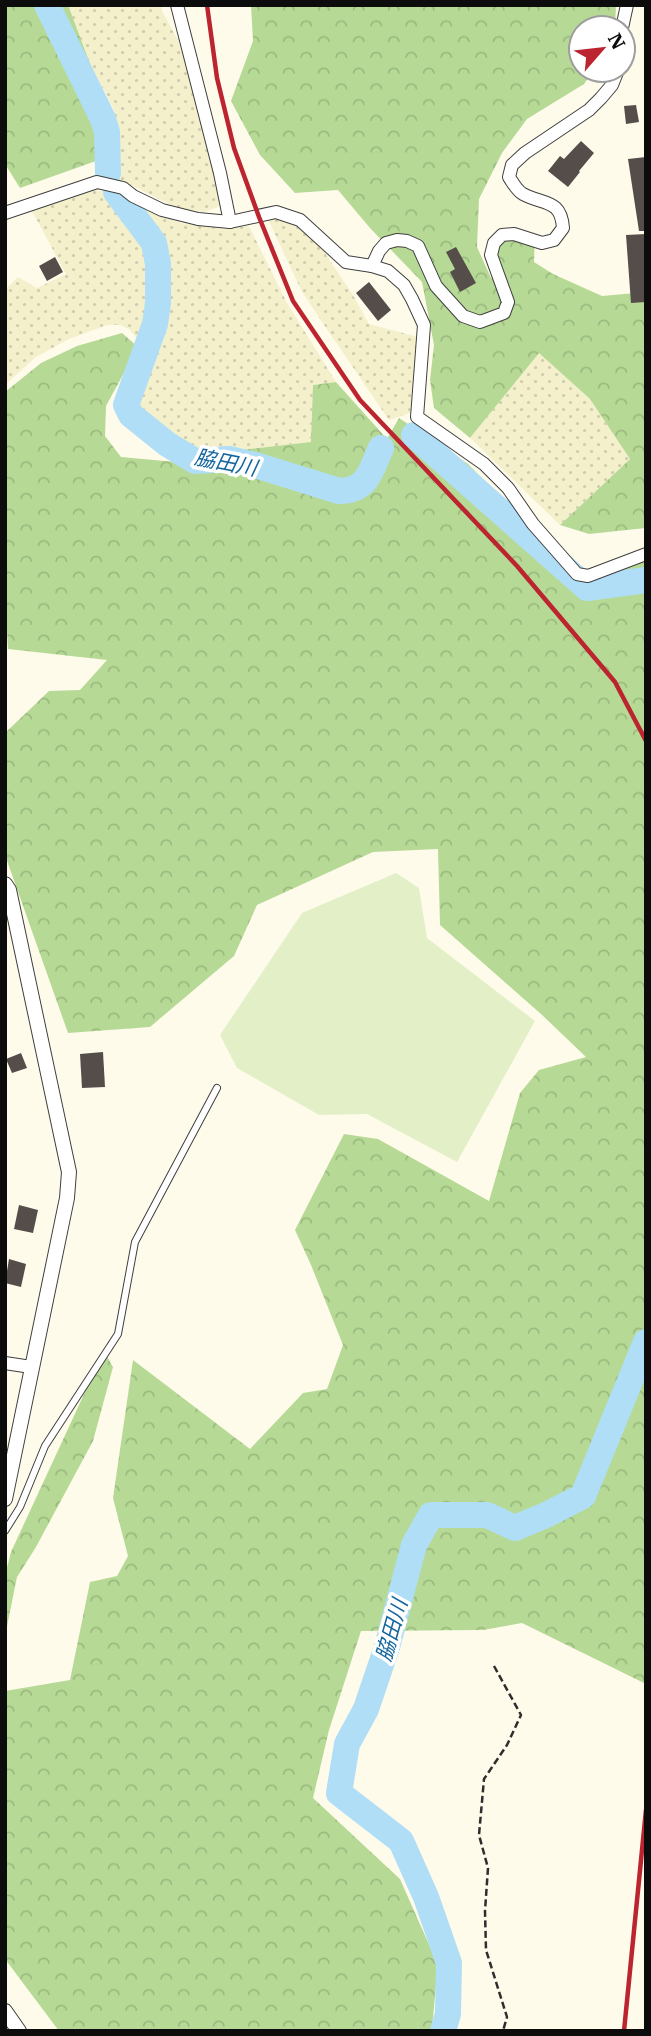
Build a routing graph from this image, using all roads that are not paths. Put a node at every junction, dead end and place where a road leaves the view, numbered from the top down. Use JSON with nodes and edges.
{"nodes":[{"id":1,"x":177,"y":5,"type":"edge"},
{"id":2,"x":612,"y":84,"type":"edge"},
{"id":3,"x":5,"y":214,"type":"edge"},
{"id":4,"x":230,"y":222,"type":"junction"},
{"id":5,"x":372,"y":266,"type":"junction"},
{"id":6,"x":646,"y":554,"type":"edge"},
{"id":7,"x":5,"y":884,"type":"edge"},
{"id":8,"x":218,"y":1088,"type":"dead end"},
{"id":9,"x":5,"y":1363,"type":"edge"},
{"id":10,"x":32,"y":1367,"type":"junction"},
{"id":11,"x":5,"y":1499,"type":"edge"},
{"id":12,"x":5,"y":1531,"type":"edge"},
{"id":13,"x":5,"y":2011,"type":"edge"},
{"id":14,"x":19,"y":2031,"type":"edge"}],
"edges":[{"from":1,"to":4,"type":"street"},
{"from":2,"to":5,"type":"street"},
{"from":3,"to":4,"type":"street"},
{"from":4,"to":5,"type":"street"},
{"from":5,"to":6,"type":"street"},
{"from":7,"to":10,"type":"street"},
{"from":8,"to":12,"type":"lane"},
{"from":9,"to":10,"type":"street"},
{"from":10,"to":11,"type":"street"},
{"from":13,"to":14,"type":"street"}]}
